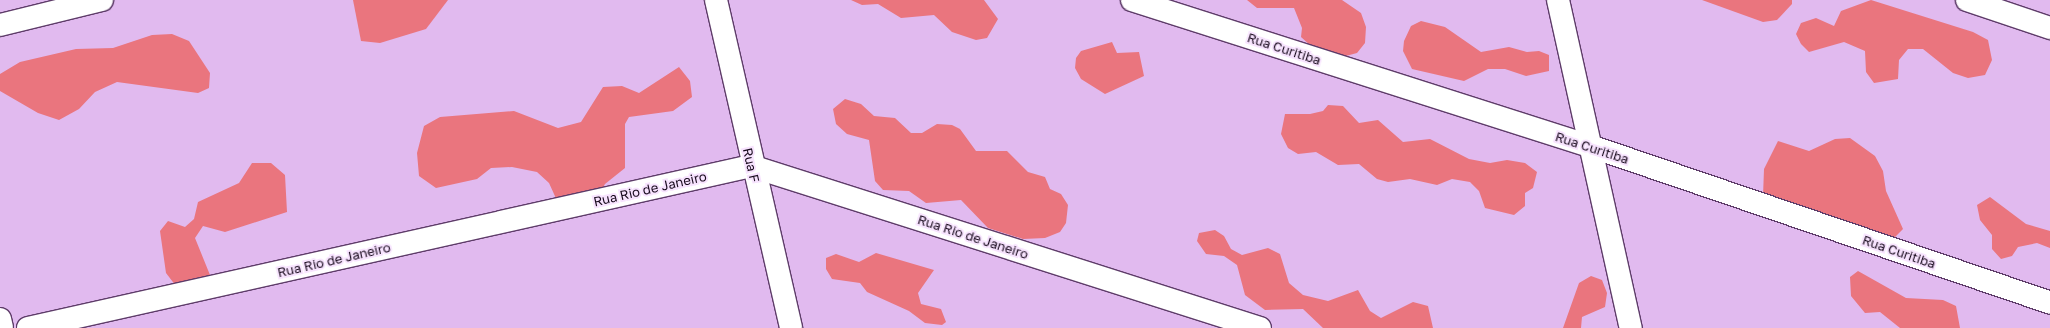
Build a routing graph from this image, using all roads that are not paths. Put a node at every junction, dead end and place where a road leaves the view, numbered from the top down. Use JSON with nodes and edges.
{"nodes":[{"id":1,"x":102,"y":0,"type":"edge"},
{"id":2,"x":716,"y":0,"type":"edge"},
{"id":3,"x":1132,"y":0,"type":"edge"},
{"id":4,"x":1558,"y":0,"type":"edge"},
{"id":5,"x":1967,"y":0,"type":"edge"},
{"id":6,"x":0,"y":25,"type":"edge"},
{"id":7,"x":2050,"y":28,"type":"edge"},
{"id":8,"x":1593,"y":147,"type":"junction"},
{"id":9,"x":751,"y":166,"type":"junction"},
{"id":10,"x":2050,"y":303,"type":"edge"},
{"id":11,"x":0,"y":319,"type":"edge"},
{"id":12,"x":2,"y":328,"type":"edge"},
{"id":13,"x":28,"y":328,"type":"edge"},
{"id":14,"x":791,"y":328,"type":"edge"},
{"id":15,"x":1260,"y":328,"type":"edge"},
{"id":16,"x":1631,"y":328,"type":"edge"}],
"edges":[{"from":1,"to":6,"type":"street"},
{"from":2,"to":9,"type":"street","name":"Rua F"},
{"from":3,"to":8,"type":"street","name":"Rua Curitiba"},
{"from":4,"to":8,"type":"street"},
{"from":5,"to":7,"type":"street"},
{"from":8,"to":10,"type":"street","name":"Rua Curitiba"},
{"from":8,"to":16,"type":"street"},
{"from":9,"to":13,"type":"street","name":"Rua Rio de Janeiro"},
{"from":9,"to":14,"type":"street","name":"Rua F"},
{"from":9,"to":15,"type":"street","name":"Rua Rio de Janeiro"},
{"from":11,"to":12,"type":"street"}]}
